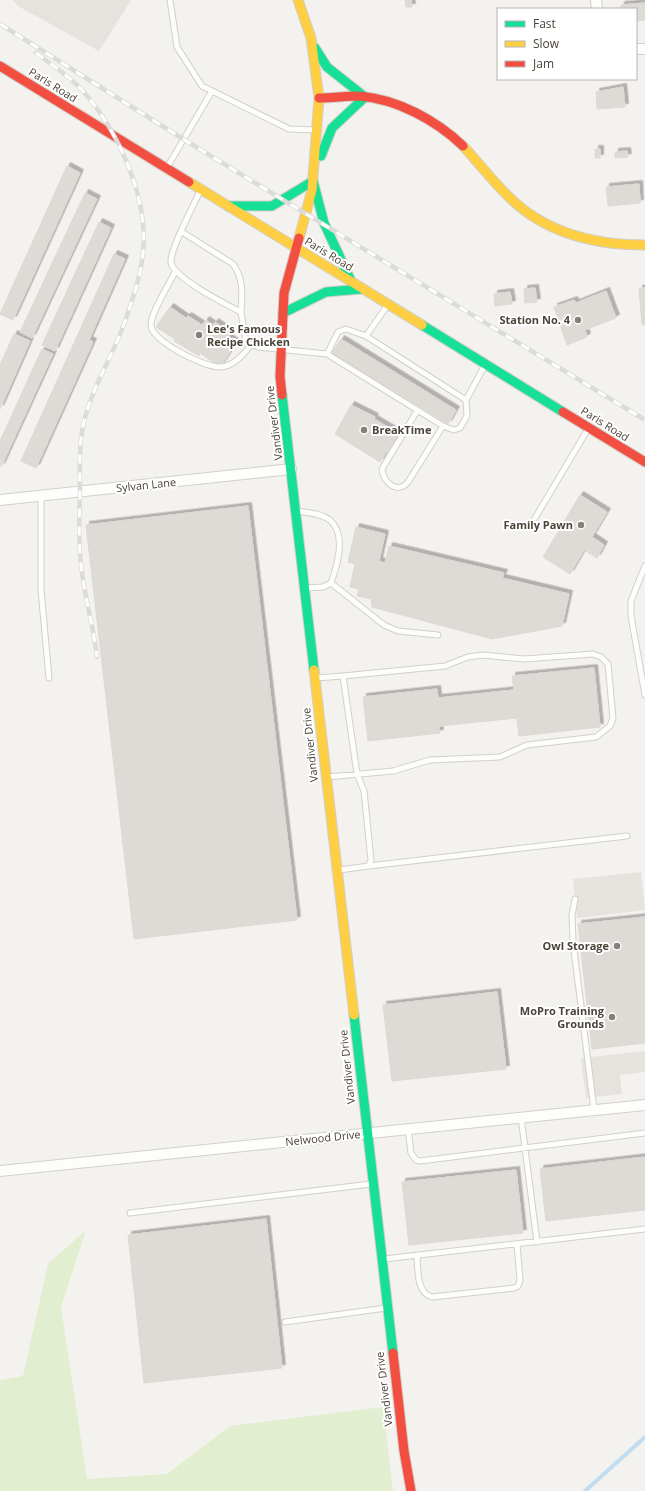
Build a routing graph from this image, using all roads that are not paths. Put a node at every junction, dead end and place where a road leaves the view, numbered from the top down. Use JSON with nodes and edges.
{"nodes":[{"id":1,"x":170,"y":0,"type":"edge"},
{"id":2,"x":298,"y":0,"type":"edge"},
{"id":3,"x":311,"y":38,"type":"junction"},
{"id":4,"x":0,"y":66,"type":"edge"},
{"id":5,"x":212,"y":91,"type":"junction"},
{"id":6,"x":365,"y":97,"type":"junction"},
{"id":7,"x":319,"y":98,"type":"junction"},
{"id":8,"x":317,"y":130,"type":"junction"},
{"id":9,"x":166,"y":169,"type":"junction"},
{"id":10,"x":313,"y":176,"type":"junction"},
{"id":11,"x":200,"y":190,"type":"junction"},
{"id":12,"x":227,"y":206,"type":"junction"},
{"id":13,"x":182,"y":232,"type":"junction"},
{"id":14,"x":645,"y":245,"type":"edge"},
{"id":15,"x":295,"y":248,"type":"junction"},
{"id":16,"x":176,"y":272,"type":"junction"},
{"id":17,"x":351,"y":281,"type":"junction"},
{"id":18,"x":362,"y":289,"type":"junction"},
{"id":19,"x":388,"y":305,"type":"junction"},
{"id":20,"x":240,"y":312,"type":"junction"},
{"id":21,"x":282,"y":313,"type":"junction"},
{"id":22,"x":366,"y":336,"type":"junction"},
{"id":23,"x":251,"y":345,"type":"junction"},
{"id":24,"x":280,"y":349,"type":"junction"},
{"id":25,"x":327,"y":354,"type":"junction"},
{"id":26,"x":485,"y":365,"type":"junction"},
{"id":27,"x":466,"y":400,"type":"junction"},
{"id":28,"x":417,"y":411,"type":"junction"},
{"id":29,"x":443,"y":426,"type":"junction"},
{"id":30,"x":589,"y":428,"type":"junction"},
{"id":31,"x":645,"y":462,"type":"edge"},
{"id":32,"x":291,"y":469,"type":"junction"},
{"id":33,"x":41,"y":496,"type":"junction"},
{"id":34,"x":0,"y":500,"type":"edge"},
{"id":35,"x":296,"y":511,"type":"junction"},
{"id":36,"x":535,"y":518,"type":"dead end"},
{"id":37,"x":645,"y":566,"type":"edge"},
{"id":38,"x":330,"y":583,"type":"junction"},
{"id":39,"x":305,"y":588,"type":"junction"},
{"id":40,"x":438,"y":635,"type":"dead end"},
{"id":41,"x":343,"y":676,"type":"junction"},
{"id":42,"x":49,"y":678,"type":"dead end"},
{"id":43,"x":315,"y":678,"type":"junction"},
{"id":44,"x":645,"y":695,"type":"edge"},
{"id":45,"x":357,"y":774,"type":"junction"},
{"id":46,"x":326,"y":777,"type":"junction"},
{"id":47,"x":626,"y":836,"type":"dead end"},
{"id":48,"x":369,"y":866,"type":"junction"},
{"id":49,"x":337,"y":871,"type":"junction"},
{"id":50,"x":575,"y":899,"type":"dead end"},
{"id":51,"x":645,"y":1105,"type":"edge"},
{"id":52,"x":594,"y":1110,"type":"junction"},
{"id":53,"x":522,"y":1117,"type":"junction"},
{"id":54,"x":408,"y":1129,"type":"junction"},
{"id":55,"x":645,"y":1133,"type":"edge"},
{"id":56,"x":366,"y":1134,"type":"junction"},
{"id":57,"x":526,"y":1148,"type":"junction"},
{"id":58,"x":0,"y":1171,"type":"edge"},
{"id":59,"x":372,"y":1183,"type":"junction"},
{"id":60,"x":130,"y":1213,"type":"dead end"},
{"id":61,"x":645,"y":1229,"type":"edge"},
{"id":62,"x":537,"y":1242,"type":"junction"},
{"id":63,"x":517,"y":1244,"type":"junction"},
{"id":64,"x":417,"y":1255,"type":"junction"},
{"id":65,"x":381,"y":1259,"type":"junction"},
{"id":66,"x":387,"y":1308,"type":"junction"},
{"id":67,"x":285,"y":1322,"type":"dead end"},
{"id":68,"x":411,"y":1491,"type":"edge"}],
"edges":[{"from":1,"to":5,"type":"lane"},
{"from":2,"to":3,"type":"main road","name":"Vandiver Drive"},
{"from":3,"to":6,"type":"main road"},
{"from":3,"to":7,"type":"main road","name":"Vandiver Drive"},
{"from":4,"to":9,"type":"main road","name":"Paris Road"},
{"from":5,"to":8,"type":"lane"},
{"from":5,"to":9,"type":"lane"},
{"from":6,"to":7,"type":"main road"},
{"from":6,"to":10,"type":"main road"},
{"from":6,"to":14,"type":"main road"},
{"from":7,"to":8,"type":"main road","name":"Vandiver Drive"},
{"from":8,"to":10,"type":"main road","name":"Vandiver Drive"},
{"from":9,"to":11,"type":"main road","name":"Paris Road"},
{"from":10,"to":12,"type":"main road"},
{"from":10,"to":15,"type":"main road","name":"Vandiver Drive"},
{"from":10,"to":17,"type":"main road"},
{"from":11,"to":12,"type":"main road","name":"Paris Road"},
{"from":11,"to":13,"type":"lane"},
{"from":12,"to":15,"type":"main road","name":"Paris Road"},
{"from":13,"to":16,"type":"lane"},
{"from":13,"to":20,"type":"lane"},
{"from":15,"to":17,"type":"main road","name":"Paris Road"},
{"from":15,"to":21,"type":"main road","name":"Vandiver Drive"},
{"from":16,"to":20,"type":"lane"},
{"from":16,"to":23,"type":"lane"},
{"from":17,"to":18,"type":"main road","name":"Paris Road"},
{"from":18,"to":19,"type":"main road","name":"Paris Road"},
{"from":18,"to":21,"type":"main road"},
{"from":19,"to":22,"type":"lane"},
{"from":19,"to":26,"type":"main road","name":"Paris Road"},
{"from":20,"to":23,"type":"lane"},
{"from":21,"to":24,"type":"main road","name":"Vandiver Drive"},
{"from":22,"to":25,"type":"lane"},
{"from":22,"to":27,"type":"lane"},
{"from":23,"to":24,"type":"lane"},
{"from":24,"to":25,"type":"lane"},
{"from":24,"to":32,"type":"main road","name":"Vandiver Drive"},
{"from":25,"to":28,"type":"lane"},
{"from":26,"to":27,"type":"lane"},
{"from":26,"to":30,"type":"main road","name":"Paris Road"},
{"from":27,"to":29,"type":"lane"},
{"from":28,"to":29,"type":"lane"},
{"from":28,"to":29,"type":"lane"},
{"from":30,"to":31,"type":"main road","name":"Paris Road"},
{"from":30,"to":36,"type":"lane"},
{"from":32,"to":33,"type":"street","name":"Sylvan Lane"},
{"from":32,"to":35,"type":"main road","name":"Vandiver Drive"},
{"from":33,"to":34,"type":"street","name":"Sylvan Lane"},
{"from":33,"to":42,"type":"lane"},
{"from":35,"to":38,"type":"lane"},
{"from":35,"to":39,"type":"main road","name":"Vandiver Drive"},
{"from":37,"to":44,"type":"lane"},
{"from":38,"to":39,"type":"lane"},
{"from":38,"to":40,"type":"lane"},
{"from":39,"to":43,"type":"main road","name":"Vandiver Drive"},
{"from":41,"to":43,"type":"lane"},
{"from":41,"to":45,"type":"lane"},
{"from":41,"to":45,"type":"lane"},
{"from":43,"to":46,"type":"main road","name":"Vandiver Drive"},
{"from":45,"to":46,"type":"lane"},
{"from":45,"to":48,"type":"lane"},
{"from":46,"to":49,"type":"main road","name":"Vandiver Drive"},
{"from":47,"to":48,"type":"lane"},
{"from":48,"to":49,"type":"lane"},
{"from":49,"to":56,"type":"main road","name":"Vandiver Drive"},
{"from":50,"to":52,"type":"lane"},
{"from":51,"to":52,"type":"street","name":"Nelwood Drive"},
{"from":52,"to":53,"type":"street","name":"Nelwood Drive"},
{"from":53,"to":54,"type":"street","name":"Nelwood Drive"},
{"from":53,"to":57,"type":"lane"},
{"from":54,"to":56,"type":"street","name":"Nelwood Drive"},
{"from":54,"to":57,"type":"lane"},
{"from":55,"to":57,"type":"lane"},
{"from":56,"to":58,"type":"street","name":"Nelwood Drive"},
{"from":56,"to":59,"type":"main road","name":"Vandiver Drive"},
{"from":57,"to":62,"type":"lane"},
{"from":59,"to":60,"type":"lane"},
{"from":59,"to":65,"type":"main road","name":"Vandiver Drive"},
{"from":61,"to":62,"type":"lane"},
{"from":62,"to":63,"type":"lane"},
{"from":63,"to":64,"type":"lane"},
{"from":63,"to":64,"type":"lane"},
{"from":64,"to":65,"type":"lane"},
{"from":65,"to":66,"type":"main road","name":"Vandiver Drive"},
{"from":66,"to":67,"type":"lane"},
{"from":66,"to":68,"type":"main road","name":"Vandiver Drive"}]}
